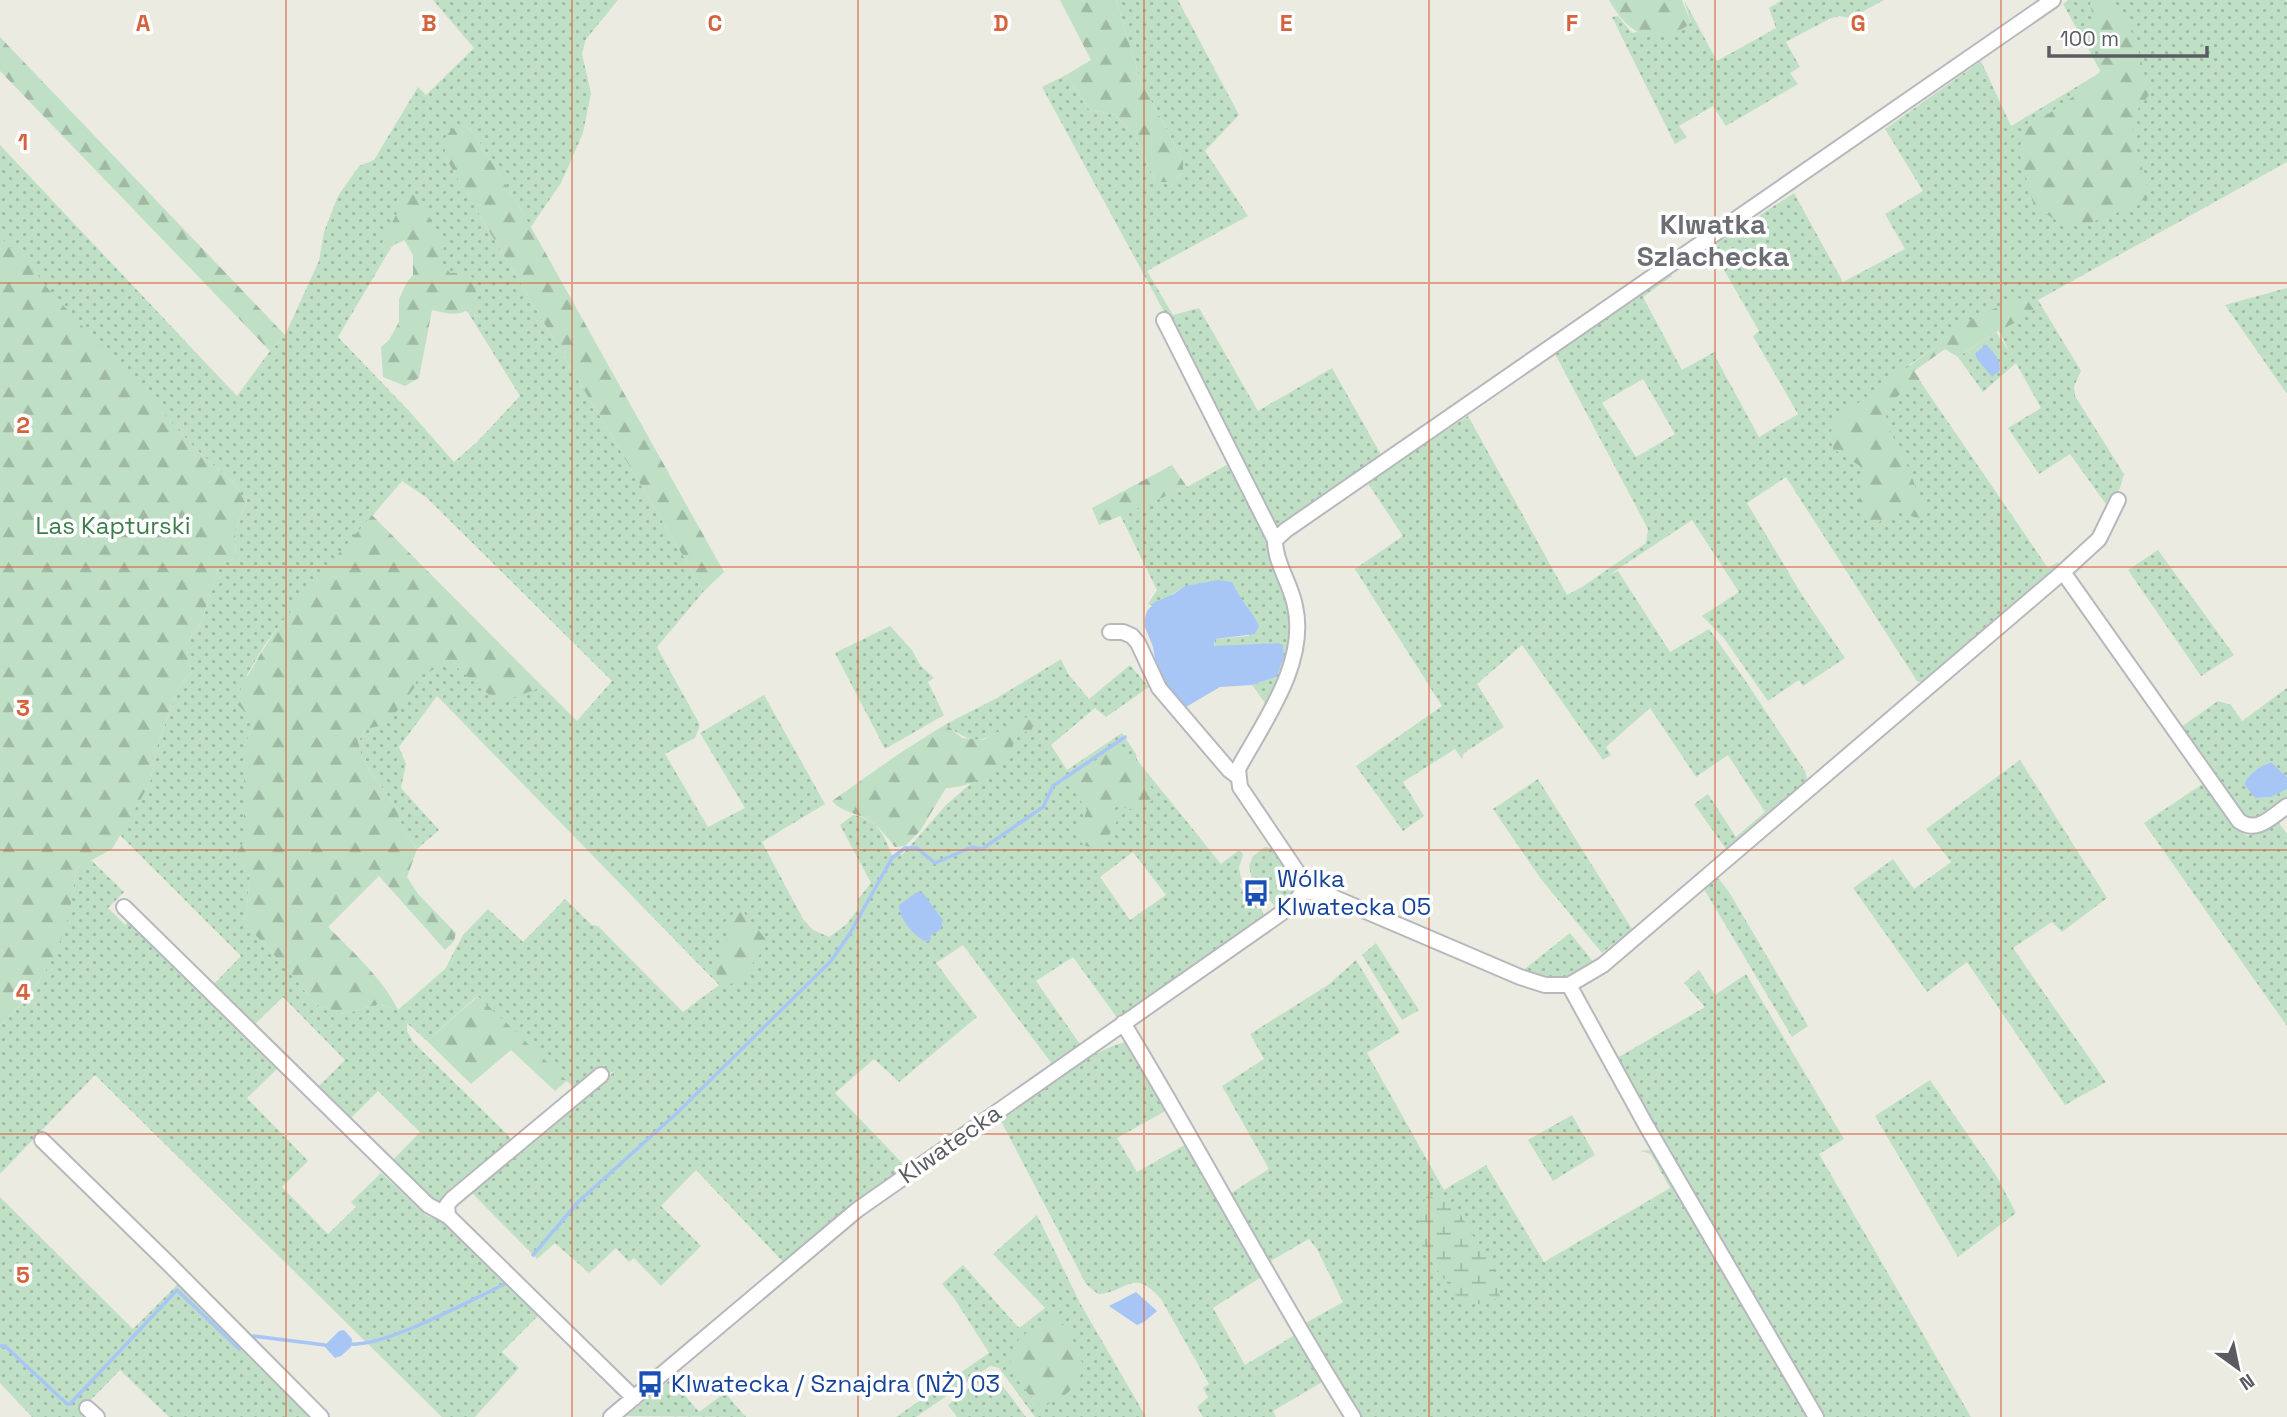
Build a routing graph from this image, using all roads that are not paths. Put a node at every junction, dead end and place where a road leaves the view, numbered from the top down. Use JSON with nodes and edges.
{"nodes":[{"id":1,"x":2053,"y":0,"type":"edge"},
{"id":2,"x":1164,"y":320,"type":"dead end"},
{"id":3,"x":2118,"y":500,"type":"dead end"},
{"id":4,"x":1275,"y":540,"type":"junction"},
{"id":5,"x":2063,"y":572,"type":"junction"},
{"id":6,"x":1110,"y":632,"type":"dead end"},
{"id":7,"x":1237,"y":776,"type":"junction"},
{"id":8,"x":2287,"y":806,"type":"edge"},
{"id":9,"x":1303,"y":891,"type":"junction"},
{"id":10,"x":124,"y":907,"type":"dead end"},
{"id":11,"x":1569,"y":985,"type":"junction"},
{"id":12,"x":1123,"y":1023,"type":"junction"},
{"id":13,"x":601,"y":1075,"type":"dead end"},
{"id":14,"x":42,"y":1140,"type":"dead end"},
{"id":15,"x":448,"y":1216,"type":"junction"},
{"id":16,"x":634,"y":1398,"type":"junction"},
{"id":17,"x":617,"y":1415,"type":"edge"},
{"id":18,"x":321,"y":1417,"type":"edge"},
{"id":19,"x":1353,"y":1417,"type":"edge"},
{"id":20,"x":1816,"y":1417,"type":"edge"}],
"edges":[{"from":1,"to":4,"type":"street"},
{"from":2,"to":4,"type":"street"},
{"from":3,"to":5,"type":"street"},
{"from":4,"to":7,"type":"street"},
{"from":5,"to":8,"type":"street"},
{"from":5,"to":11,"type":"street"},
{"from":6,"to":7,"type":"street"},
{"from":7,"to":9,"type":"street"},
{"from":9,"to":11,"type":"street"},
{"from":9,"to":12,"type":"street","name":"Klwatecka"},
{"from":10,"to":15,"type":"street"},
{"from":11,"to":20,"type":"street"},
{"from":12,"to":16,"type":"street","name":"Klwatecka"},
{"from":12,"to":19,"type":"street"},
{"from":13,"to":15,"type":"street"},
{"from":14,"to":18,"type":"street"},
{"from":15,"to":16,"type":"street"},
{"from":16,"to":17,"type":"street","name":"Klwatecka"}]}
